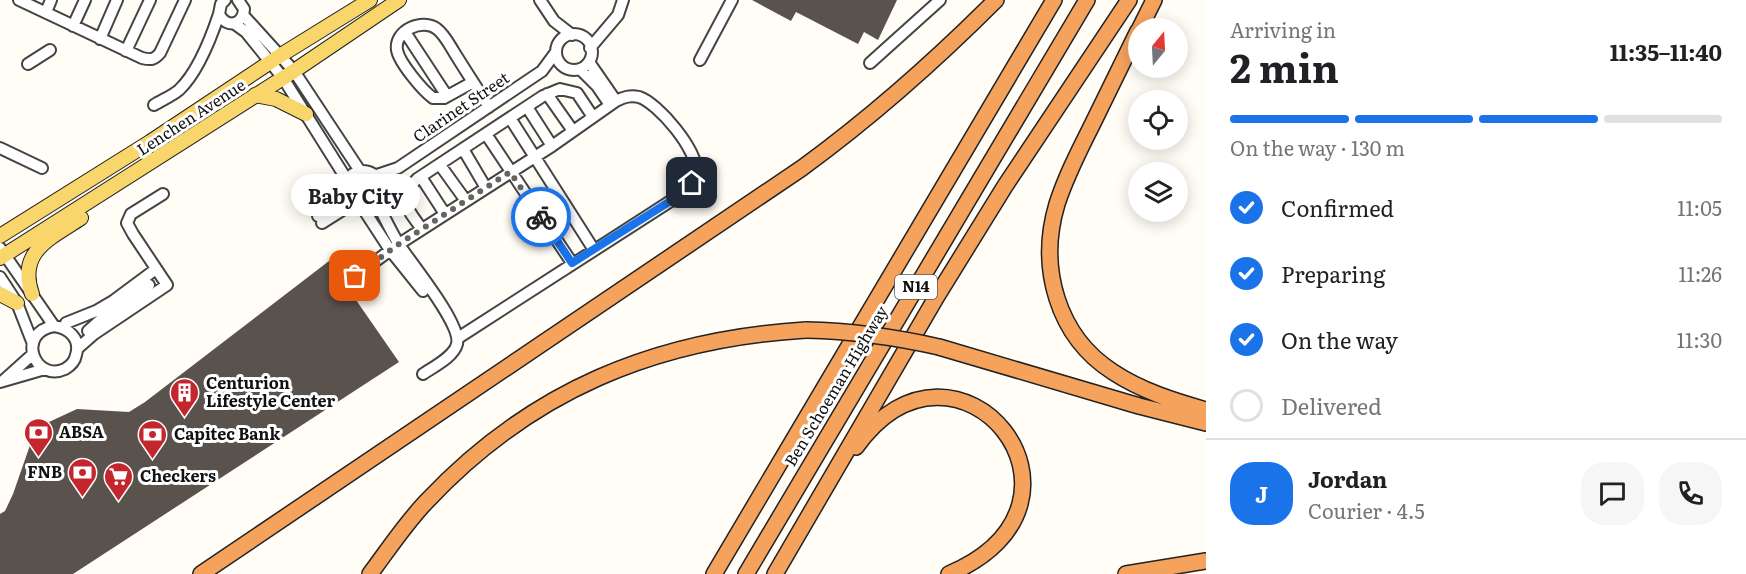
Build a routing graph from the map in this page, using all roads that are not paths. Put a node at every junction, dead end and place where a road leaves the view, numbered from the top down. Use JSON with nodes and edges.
{"nodes":[{"id":1,"x":19,"y":0,"type":"edge"},
{"id":2,"x":51,"y":0,"type":"edge"},
{"id":3,"x":85,"y":0,"type":"edge"},
{"id":4,"x":117,"y":0,"type":"edge"},
{"id":5,"x":150,"y":0,"type":"edge"},
{"id":6,"x":185,"y":0,"type":"edge"},
{"id":7,"x":225,"y":0,"type":"edge"},
{"id":8,"x":370,"y":0,"type":"edge"},
{"id":9,"x":399,"y":0,"type":"edge"},
{"id":10,"x":540,"y":0,"type":"edge"},
{"id":11,"x":623,"y":0,"type":"edge"},
{"id":12,"x":732,"y":0,"type":"edge"},
{"id":13,"x":940,"y":0,"type":"edge"},
{"id":14,"x":996,"y":0,"type":"edge"},
{"id":15,"x":1054,"y":0,"type":"edge"},
{"id":16,"x":1087,"y":0,"type":"edge"},
{"id":17,"x":1129,"y":0,"type":"edge"},
{"id":18,"x":1154,"y":0,"type":"edge"},
{"id":19,"x":240,"y":1,"type":"edge"},
{"id":20,"x":46,"y":12,"type":"junction"},
{"id":21,"x":219,"y":14,"type":"junction"},
{"id":22,"x":1145,"y":18,"type":"edge"},
{"id":23,"x":235,"y":21,"type":"junction"},
{"id":24,"x":554,"y":21,"type":"junction"},
{"id":25,"x":73,"y":26,"type":"junction"},
{"id":26,"x":606,"y":29,"type":"junction"},
{"id":27,"x":405,"y":32,"type":"junction"},
{"id":28,"x":577,"y":36,"type":"junction"},
{"id":29,"x":100,"y":39,"type":"junction"},
{"id":30,"x":210,"y":39,"type":"junction"},
{"id":31,"x":591,"y":48,"type":"junction"},
{"id":32,"x":556,"y":49,"type":"junction"},
{"id":33,"x":50,"y":50,"type":"dead end"},
{"id":34,"x":126,"y":51,"type":"junction"},
{"id":35,"x":1128,"y":52,"type":"edge"},
{"id":36,"x":276,"y":59,"type":"junction"},
{"id":37,"x":700,"y":60,"type":"dead end"},
{"id":38,"x":589,"y":62,"type":"junction"},
{"id":39,"x":870,"y":63,"type":"dead end"},
{"id":40,"x":28,"y":64,"type":"dead end"},
{"id":41,"x":563,"y":67,"type":"junction"},
{"id":42,"x":580,"y":69,"type":"junction"},
{"id":43,"x":542,"y":71,"type":"junction"},
{"id":44,"x":289,"y":74,"type":"junction"},
{"id":45,"x":473,"y":82,"type":"junction"},
{"id":46,"x":547,"y":93,"type":"junction"},
{"id":47,"x":255,"y":95,"type":"junction"},
{"id":48,"x":447,"y":96,"type":"junction"},
{"id":49,"x":613,"y":103,"type":"junction"},
{"id":50,"x":154,"y":105,"type":"dead end"},
{"id":51,"x":489,"y":107,"type":"junction"},
{"id":52,"x":527,"y":107,"type":"junction"},
{"id":53,"x":306,"y":114,"type":"junction"},
{"id":54,"x":593,"y":117,"type":"junction"},
{"id":55,"x":510,"y":118,"type":"junction"},
{"id":56,"x":573,"y":131,"type":"junction"},
{"id":57,"x":486,"y":134,"type":"junction"},
{"id":58,"x":552,"y":146,"type":"junction"},
{"id":59,"x":0,"y":148,"type":"edge"},
{"id":60,"x":463,"y":149,"type":"junction"},
{"id":61,"x":536,"y":156,"type":"junction"},
{"id":62,"x":440,"y":165,"type":"junction"},
{"id":63,"x":42,"y":168,"type":"dead end"},
{"id":64,"x":398,"y":168,"type":"junction"},
{"id":65,"x":360,"y":171,"type":"junction"},
{"id":66,"x":510,"y":172,"type":"junction"},
{"id":67,"x":374,"y":176,"type":"junction"},
{"id":68,"x":421,"y":177,"type":"junction"},
{"id":69,"x":347,"y":180,"type":"junction"},
{"id":70,"x":123,"y":181,"type":"junction"},
{"id":71,"x":486,"y":188,"type":"junction"},
{"id":72,"x":381,"y":190,"type":"junction"},
{"id":73,"x":163,"y":194,"type":"dead end"},
{"id":74,"x":376,"y":201,"type":"junction"},
{"id":75,"x":466,"y":201,"type":"junction"},
{"id":76,"x":353,"y":202,"type":"junction"},
{"id":77,"x":445,"y":214,"type":"junction"},
{"id":78,"x":320,"y":220,"type":"dead end"},
{"id":79,"x":422,"y":229,"type":"junction"},
{"id":80,"x":0,"y":236,"type":"edge"},
{"id":81,"x":394,"y":247,"type":"junction"},
{"id":82,"x":594,"y":249,"type":"junction"},
{"id":83,"x":2,"y":254,"type":"edge"},
{"id":84,"x":572,"y":263,"type":"junction"},
{"id":85,"x":156,"y":269,"type":"junction"},
{"id":86,"x":355,"y":276,"type":"dead end"},
{"id":87,"x":0,"y":277,"type":"edge"},
{"id":88,"x":149,"y":285,"type":"dead end"},
{"id":89,"x":0,"y":294,"type":"edge"},
{"id":90,"x":33,"y":294,"type":"junction"},
{"id":91,"x":17,"y":303,"type":"junction"},
{"id":92,"x":107,"y":314,"type":"junction"},
{"id":93,"x":60,"y":325,"type":"junction"},
{"id":94,"x":458,"y":338,"type":"junction"},
{"id":95,"x":79,"y":346,"type":"junction"},
{"id":96,"x":33,"y":349,"type":"junction"},
{"id":97,"x":45,"y":369,"type":"junction"},
{"id":98,"x":423,"y":374,"type":"dead end"},
{"id":99,"x":1,"y":382,"type":"edge"},
{"id":100,"x":1206,"y":410,"type":"edge"},
{"id":101,"x":1206,"y":423,"type":"edge"},
{"id":102,"x":813,"y":511,"type":"junction"},
{"id":103,"x":1206,"y":561,"type":"edge"},
{"id":104,"x":201,"y":574,"type":"edge"},
{"id":105,"x":370,"y":574,"type":"edge"},
{"id":106,"x":714,"y":574,"type":"edge"},
{"id":107,"x":746,"y":574,"type":"edge"},
{"id":108,"x":775,"y":574,"type":"edge"},
{"id":109,"x":949,"y":574,"type":"edge"},
{"id":110,"x":1126,"y":574,"type":"edge"}],
"edges":[{"from":1,"to":20,"type":"street"},
{"from":2,"to":20,"type":"street"},
{"from":3,"to":25,"type":"street"},
{"from":4,"to":29,"type":"street"},
{"from":5,"to":34,"type":"street"},
{"from":6,"to":34,"type":"street"},
{"from":7,"to":21,"type":"street"},
{"from":8,"to":36,"type":"main road","name":"Lenchen Avenue"},
{"from":9,"to":44,"type":"main road","name":"Lenchen Avenue"},
{"from":10,"to":24,"type":"street"},
{"from":11,"to":26,"type":"street"},
{"from":12,"to":37,"type":"street"},
{"from":13,"to":39,"type":"street"},
{"from":14,"to":104,"type":"highway"},
{"from":15,"to":106,"type":"highway","name":"Ben Schoeman Highway","number":"N14"},
{"from":16,"to":107,"type":"highway","name":"Ben Schoeman Highway","number":"N14"},
{"from":17,"to":102,"type":"highway"},
{"from":18,"to":22,"type":"highway"},
{"from":19,"to":23,"type":"street"},
{"from":20,"to":25,"type":"street"},
{"from":21,"to":23,"type":"street"},
{"from":21,"to":30,"type":"street"},
{"from":23,"to":30,"type":"street"},
{"from":23,"to":36,"type":"street"},
{"from":24,"to":28,"type":"street"},
{"from":24,"to":32,"type":"street"},
{"from":25,"to":29,"type":"street"},
{"from":26,"to":28,"type":"street"},
{"from":26,"to":31,"type":"street"},
{"from":27,"to":45,"type":"street"},
{"from":27,"to":48,"type":"street"},
{"from":27,"to":48,"type":"street"},
{"from":28,"to":31,"type":"street"},
{"from":28,"to":32,"type":"street","name":"Clarinet Street"},
{"from":29,"to":34,"type":"street"},
{"from":30,"to":50,"type":"street"},
{"from":31,"to":38,"type":"street"},
{"from":32,"to":41,"type":"street"},
{"from":32,"to":43,"type":"street","name":"Clarinet Street"},
{"from":33,"to":40,"type":"street"},
{"from":35,"to":100,"type":"highway"},
{"from":36,"to":44,"type":"street"},
{"from":36,"to":80,"type":"main road","name":"Lenchen Avenue"},
{"from":38,"to":42,"type":"street"},
{"from":38,"to":49,"type":"street"},
{"from":41,"to":42,"type":"street","name":"Clarinet Street"},
{"from":41,"to":43,"type":"street","name":"Clarinet Street"},
{"from":42,"to":49,"type":"street"},
{"from":43,"to":51,"type":"street","name":"Clarinet Street"},
{"from":44,"to":47,"type":"main road","name":"Lenchen Avenue"},
{"from":44,"to":53,"type":"street"},
{"from":44,"to":65,"type":"street"},
{"from":45,"to":48,"type":"street"},
{"from":45,"to":51,"type":"street"},
{"from":46,"to":52,"type":"street"},
{"from":46,"to":54,"type":"street"},
{"from":46,"to":56,"type":"street"},
{"from":47,"to":53,"type":"main road"},
{"from":47,"to":70,"type":"main road","name":"Lenchen Avenue"},
{"from":49,"to":54,"type":"street"},
{"from":49,"to":82,"type":"street"},
{"from":51,"to":64,"type":"street","name":"Clarinet Street"},
{"from":52,"to":55,"type":"street"},
{"from":52,"to":58,"type":"street"},
{"from":53,"to":69,"type":"street"},
{"from":54,"to":56,"type":"street"},
{"from":55,"to":57,"type":"street"},
{"from":55,"to":61,"type":"street"},
{"from":56,"to":58,"type":"street"},
{"from":57,"to":60,"type":"street"},
{"from":57,"to":66,"type":"street"},
{"from":58,"to":61,"type":"street"},
{"from":59,"to":63,"type":"street"},
{"from":60,"to":62,"type":"street"},
{"from":60,"to":71,"type":"street"},
{"from":61,"to":66,"type":"street"},
{"from":61,"to":82,"type":"street"},
{"from":62,"to":68,"type":"street"},
{"from":62,"to":75,"type":"street"},
{"from":64,"to":67,"type":"street","name":"Clarinet Street"},
{"from":64,"to":72,"type":"street","name":"Clarinet Street"},
{"from":65,"to":67,"type":"street"},
{"from":65,"to":69,"type":"street"},
{"from":66,"to":71,"type":"street"},
{"from":66,"to":84,"type":"street"},
{"from":67,"to":72,"type":"street"},
{"from":68,"to":77,"type":"street"},
{"from":68,"to":79,"type":"street"},
{"from":69,"to":76,"type":"street"},
{"from":70,"to":83,"type":"main road","name":"Lenchen Avenue"},
{"from":70,"to":90,"type":"main road"},
{"from":71,"to":75,"type":"street"},
{"from":72,"to":74,"type":"street"},
{"from":73,"to":85,"type":"street"},
{"from":74,"to":76,"type":"street"},
{"from":74,"to":81,"type":"street"},
{"from":75,"to":77,"type":"street"},
{"from":76,"to":78,"type":"street"},
{"from":76,"to":81,"type":"street"},
{"from":77,"to":79,"type":"street"},
{"from":79,"to":81,"type":"street"},
{"from":81,"to":86,"type":"street"},
{"from":81,"to":94,"type":"street"},
{"from":82,"to":84,"type":"street"},
{"from":83,"to":90,"type":"street"},
{"from":84,"to":94,"type":"street"},
{"from":85,"to":93,"type":"street"},
{"from":85,"to":95,"type":"street"},
{"from":87,"to":91,"type":"street"},
{"from":88,"to":92,"type":"street"},
{"from":89,"to":91,"type":"main road"},
{"from":90,"to":93,"type":"street"},
{"from":91,"to":96,"type":"street"},
{"from":92,"to":93,"type":"street"},
{"from":92,"to":95,"type":"street"},
{"from":93,"to":95,"type":"street"},
{"from":93,"to":96,"type":"street"},
{"from":94,"to":98,"type":"street"},
{"from":95,"to":97,"type":"street"},
{"from":96,"to":97,"type":"street"},
{"from":96,"to":99,"type":"street"},
{"from":97,"to":99,"type":"street"},
{"from":101,"to":105,"type":"highway","bridge":true},
{"from":102,"to":108,"type":"highway"},
{"from":102,"to":109,"type":"highway"},
{"from":103,"to":110,"type":"highway"}]}
